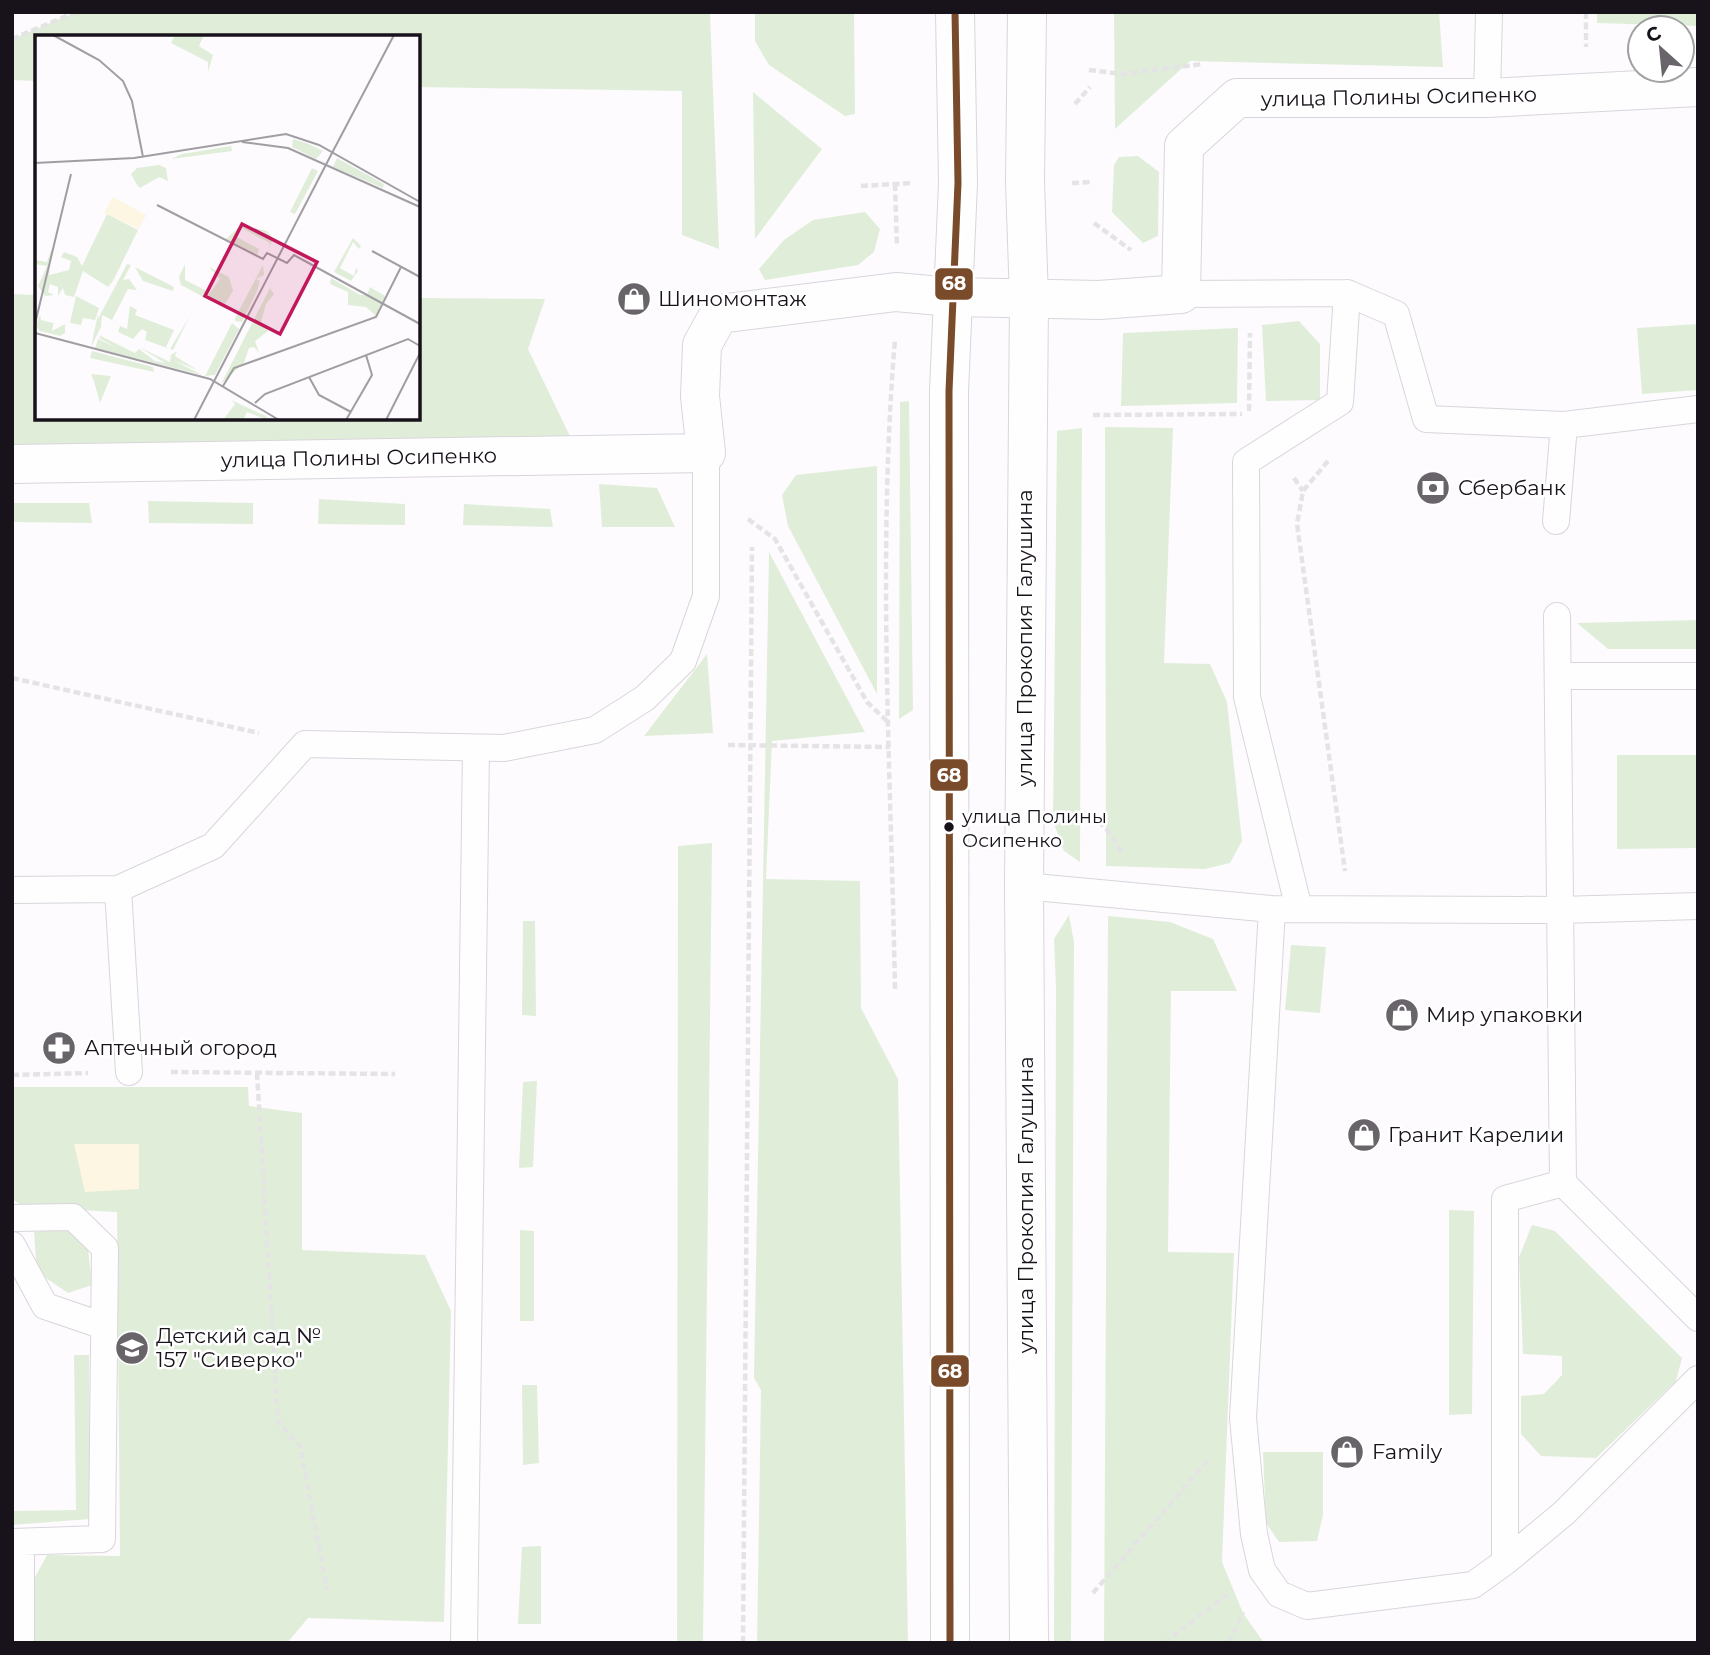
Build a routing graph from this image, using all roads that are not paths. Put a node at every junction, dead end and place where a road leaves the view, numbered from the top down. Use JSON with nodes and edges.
{"nodes":[{"id":1,"x":955,"y":12,"type":"edge"},
{"id":2,"x":1027,"y":12,"type":"edge"},
{"id":3,"x":1489,"y":12,"type":"edge"},
{"id":4,"x":1698,"y":87,"type":"edge"},
{"id":5,"x":1487,"y":98,"type":"junction"},
{"id":6,"x":1346,"y":293,"type":"junction"},
{"id":7,"x":1181,"y":294,"type":"junction"},
{"id":8,"x":952,"y":297,"type":"junction"},
{"id":9,"x":1029,"y":299,"type":"junction"},
{"id":10,"x":1698,"y":410,"type":"edge"},
{"id":11,"x":1564,"y":425,"type":"junction"},
{"id":12,"x":706,"y":453,"type":"junction"},
{"id":13,"x":12,"y":464,"type":"edge"},
{"id":14,"x":1556,"y":522,"type":"dead end"},
{"id":15,"x":1557,"y":616,"type":"dead end"},
{"id":16,"x":1558,"y":676,"type":"junction"},
{"id":17,"x":1698,"y":676,"type":"edge"},
{"id":18,"x":476,"y":748,"type":"junction"},
{"id":19,"x":1024,"y":886,"type":"junction"},
{"id":20,"x":118,"y":889,"type":"junction"},
{"id":21,"x":12,"y":890,"type":"edge"},
{"id":22,"x":1698,"y":906,"type":"edge"},
{"id":23,"x":1272,"y":909,"type":"junction"},
{"id":24,"x":1299,"y":909,"type":"junction"},
{"id":25,"x":1560,"y":911,"type":"junction"},
{"id":26,"x":130,"y":1072,"type":"dead end"},
{"id":27,"x":1563,"y":1183,"type":"junction"},
{"id":28,"x":12,"y":1218,"type":"edge"},
{"id":29,"x":12,"y":1245,"type":"edge"},
{"id":30,"x":1698,"y":1318,"type":"edge"},
{"id":31,"x":104,"y":1326,"type":"junction"},
{"id":32,"x":1698,"y":1379,"type":"edge"},
{"id":33,"x":17,"y":1543,"type":"edge"},
{"id":34,"x":1505,"y":1562,"type":"junction"},
{"id":35,"x":21,"y":1643,"type":"edge"},
{"id":36,"x":464,"y":1643,"type":"edge"},
{"id":37,"x":950,"y":1643,"type":"edge"},
{"id":38,"x":1029,"y":1643,"type":"edge"}],
"edges":[{"from":1,"to":8,"type":"main road"},
{"from":2,"to":9,"type":"main road","name":"улица Прокопия Галушина"},
{"from":3,"to":5,"type":"lane"},
{"from":4,"to":5,"type":"main road","name":"улица Полины Осипенко"},
{"from":5,"to":7,"type":"main road","name":"улица Полины Осипенко"},
{"from":6,"to":7,"type":"lane"},
{"from":6,"to":11,"type":"lane"},
{"from":6,"to":24,"type":"lane"},
{"from":7,"to":9,"type":"main road"},
{"from":8,"to":9,"type":"main road"},
{"from":8,"to":12,"type":"main road"},
{"from":8,"to":37,"type":"main road"},
{"from":9,"to":19,"type":"main road","name":"улица Прокопия Галушина"},
{"from":10,"to":11,"type":"lane"},
{"from":11,"to":14,"type":"lane"},
{"from":12,"to":13,"type":"main road","name":"улица Полины Осипенко"},
{"from":12,"to":18,"type":"lane"},
{"from":15,"to":16,"type":"lane"},
{"from":16,"to":17,"type":"lane"},
{"from":16,"to":25,"type":"lane"},
{"from":18,"to":20,"type":"lane"},
{"from":18,"to":36,"type":"lane"},
{"from":19,"to":23,"type":"lane"},
{"from":19,"to":38,"type":"main road","name":"улица Прокопия Галушина"},
{"from":20,"to":21,"type":"lane"},
{"from":20,"to":26,"type":"lane"},
{"from":22,"to":25,"type":"lane"},
{"from":23,"to":24,"type":"lane"},
{"from":23,"to":34,"type":"lane"},
{"from":24,"to":25,"type":"lane"},
{"from":25,"to":27,"type":"lane"},
{"from":27,"to":30,"type":"lane"},
{"from":27,"to":34,"type":"lane"},
{"from":28,"to":31,"type":"lane"},
{"from":29,"to":31,"type":"lane"},
{"from":31,"to":33,"type":"lane"},
{"from":32,"to":34,"type":"lane"},
{"from":33,"to":35,"type":"lane"}]}
